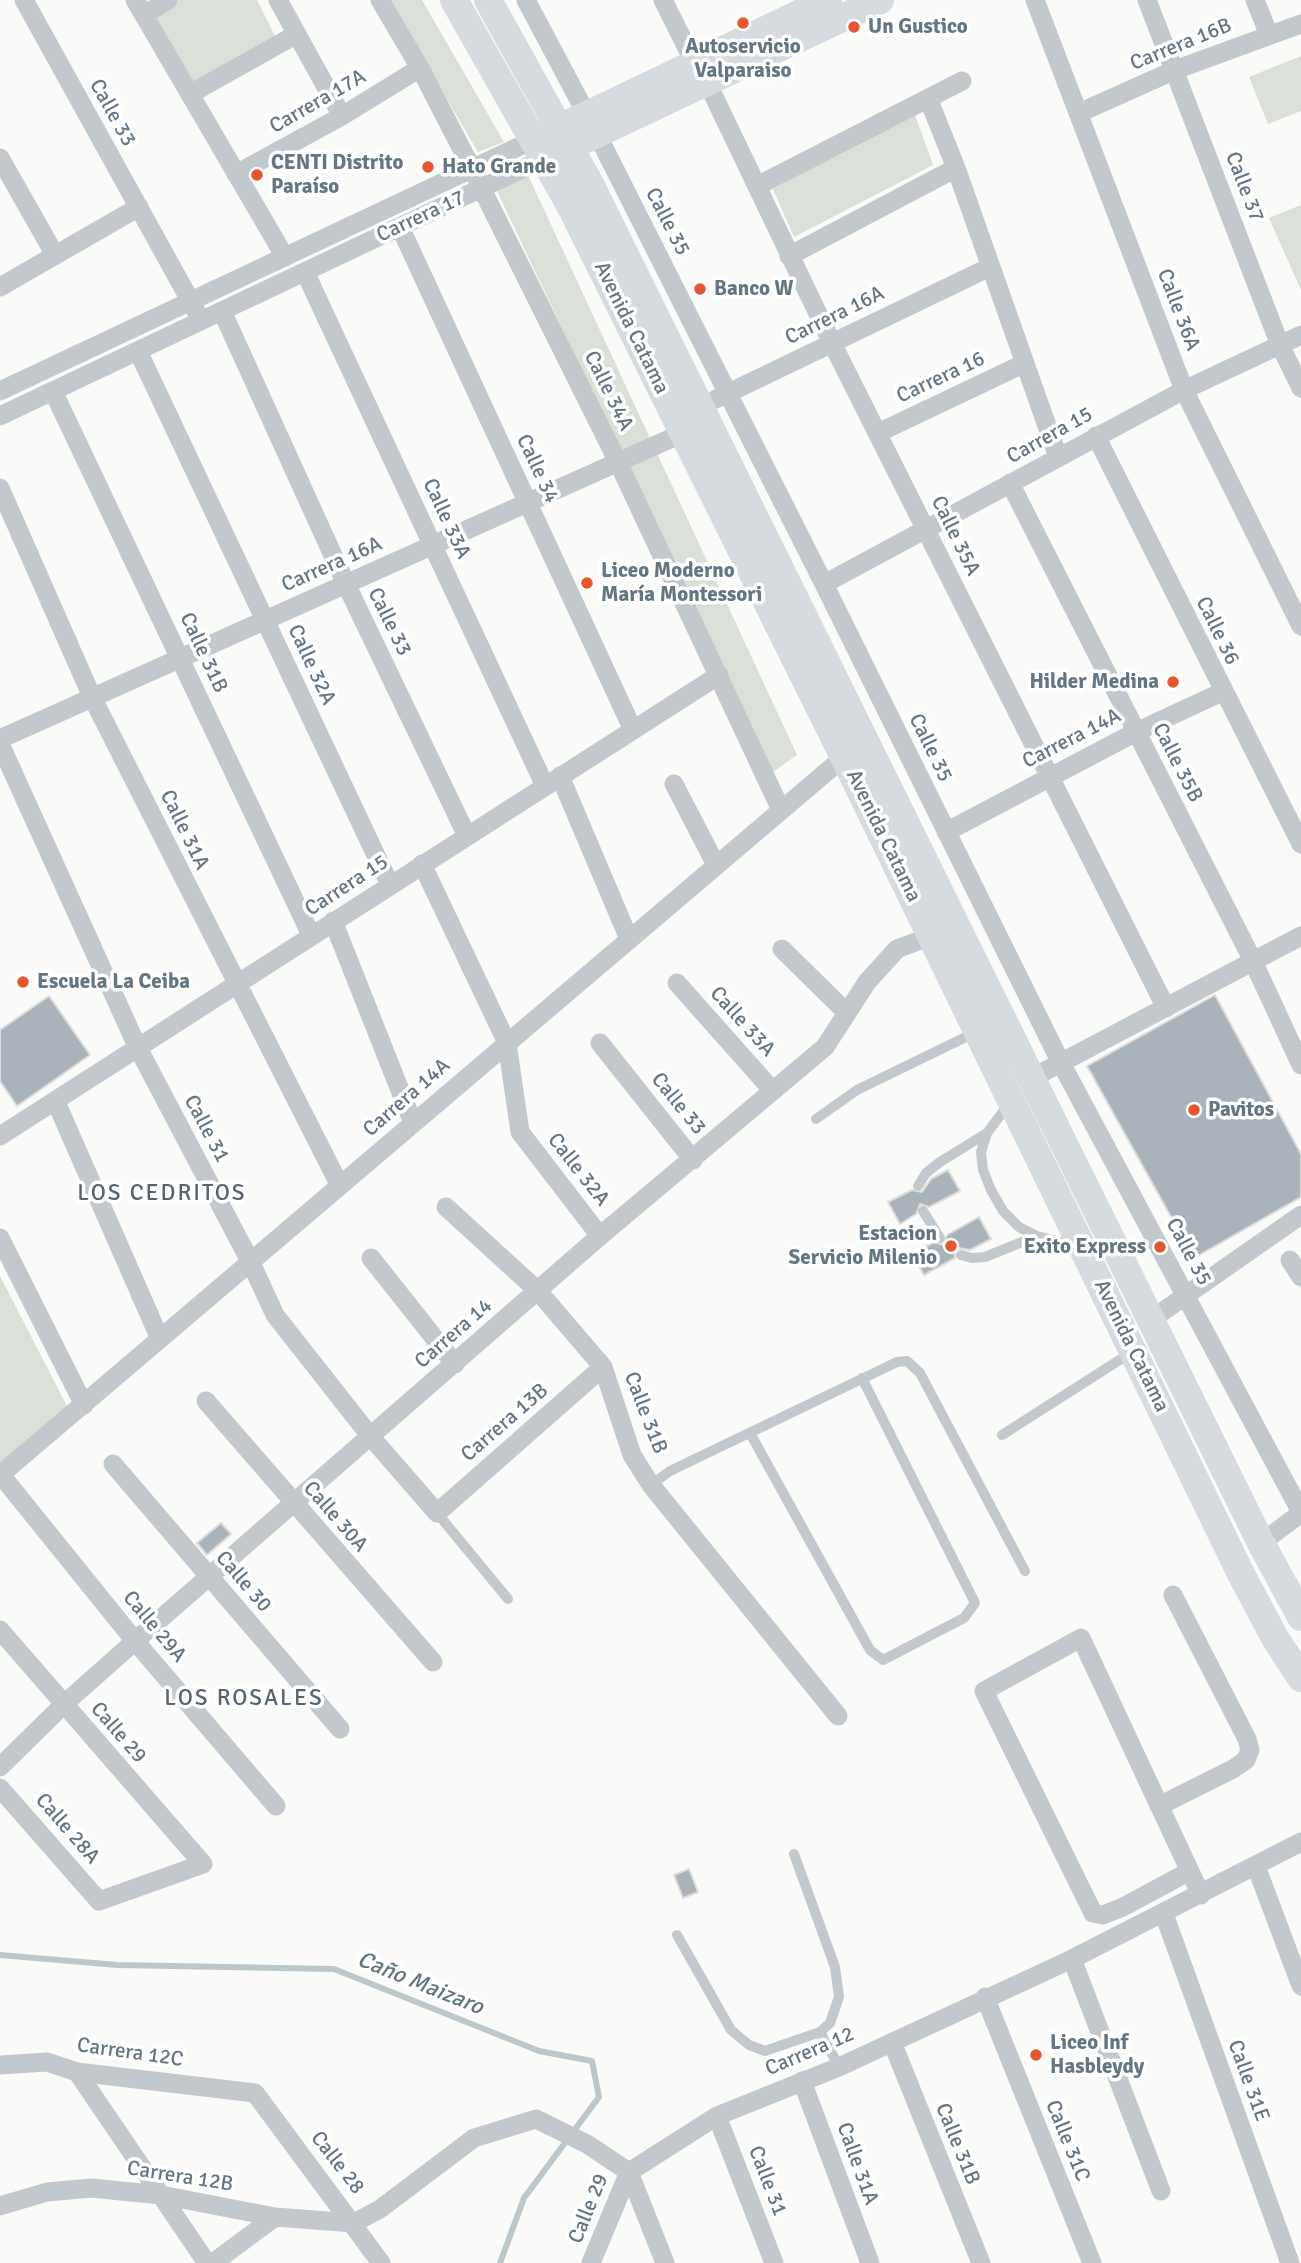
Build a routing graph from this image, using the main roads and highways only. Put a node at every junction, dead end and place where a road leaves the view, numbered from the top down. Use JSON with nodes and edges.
{"nodes":[{"id":1,"x":454,"y":0,"type":"edge"},
{"id":2,"x":488,"y":0,"type":"edge"},
{"id":3,"x":828,"y":0,"type":"edge"},
{"id":4,"x":880,"y":0,"type":"edge"},
{"id":5,"x":788,"y":9,"type":"edge"},
{"id":6,"x":701,"y":73,"type":"junction"},
{"id":7,"x":553,"y":143,"type":"junction"},
{"id":8,"x":1301,"y":1617,"type":"edge"},
{"id":9,"x":1301,"y":1678,"type":"edge"}],
"edges":[{"from":1,"to":7,"type":"main road","name":"Avenida Catama"},
{"from":2,"to":7,"type":"main road","name":"Avenida Catama"},
{"from":3,"to":5,"type":"main road","name":"Carrera 17"},
{"from":4,"to":6,"type":"main road","name":"Carrera 17"},
{"from":5,"to":6,"type":"main road","name":"Carrera 17"},
{"from":6,"to":7,"type":"main road","name":"Carrera 17"},
{"from":7,"to":8,"type":"main road","name":"Avenida Catama"},
{"from":7,"to":9,"type":"main road","name":"Avenida Catama"}]}
